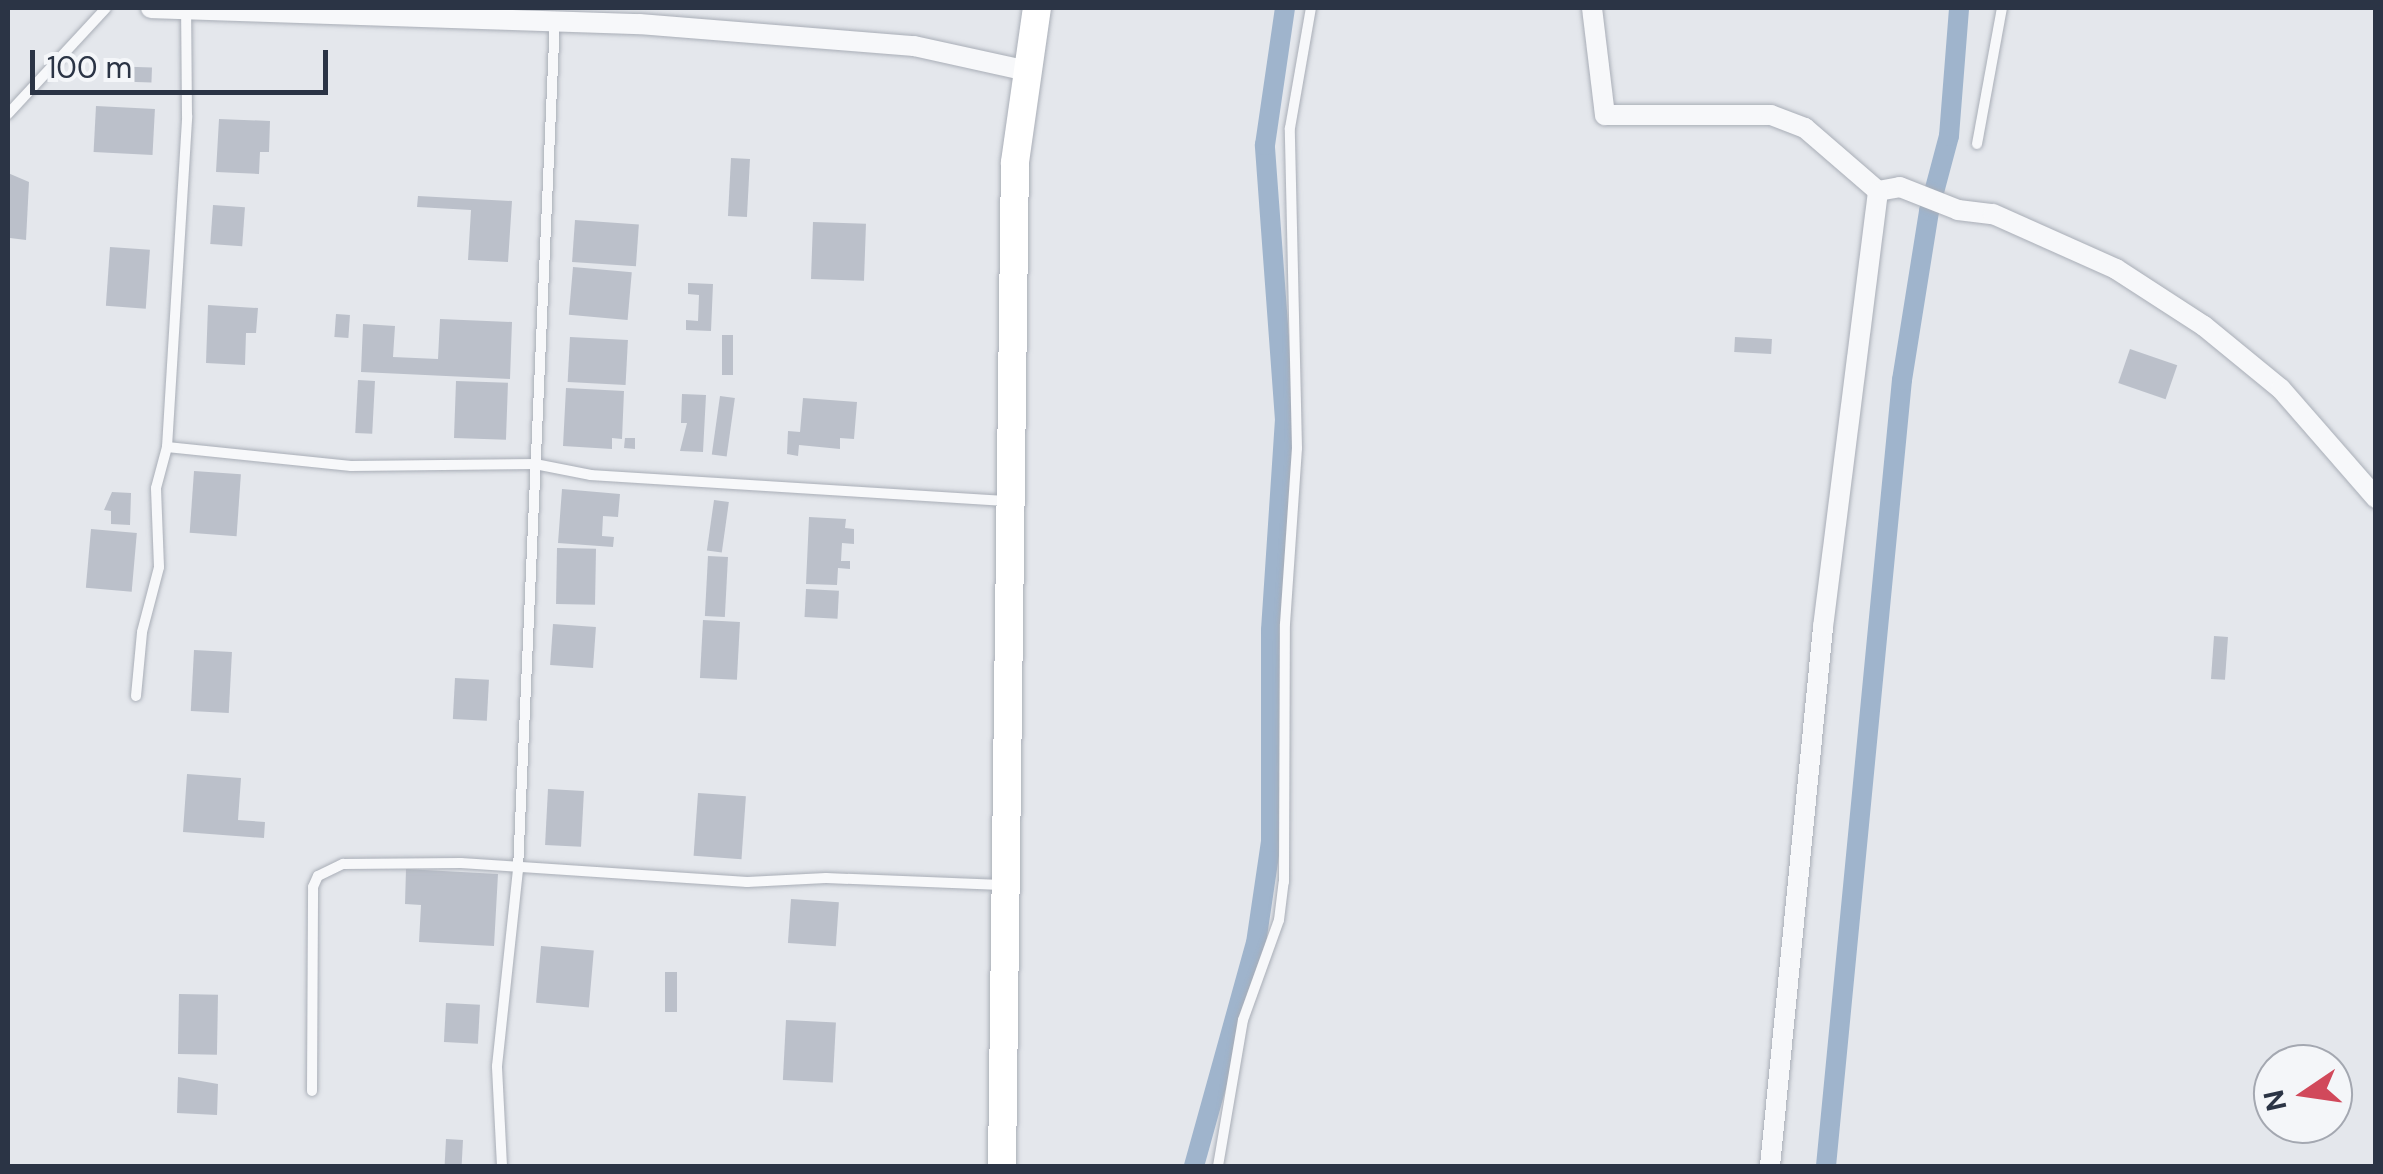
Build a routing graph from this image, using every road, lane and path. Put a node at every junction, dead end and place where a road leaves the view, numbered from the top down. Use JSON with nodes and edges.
{"nodes":[{"id":1,"x":106,"y":8,"type":"edge"},
{"id":2,"x":151,"y":8,"type":"edge"},
{"id":3,"x":1038,"y":8,"type":"edge"},
{"id":4,"x":1311,"y":8,"type":"edge"},
{"id":5,"x":1592,"y":8,"type":"edge"},
{"id":6,"x":2002,"y":8,"type":"edge"},
{"id":7,"x":186,"y":9,"type":"edge"},
{"id":8,"x":556,"y":13,"type":"edge"},
{"id":9,"x":1028,"y":71,"type":"junction"},
{"id":10,"x":8,"y":114,"type":"edge"},
{"id":11,"x":1977,"y":144,"type":"dead end"},
{"id":12,"x":1878,"y":191,"type":"junction"},
{"id":13,"x":168,"y":447,"type":"junction"},
{"id":14,"x":535,"y":464,"type":"junction"},
{"id":15,"x":2376,"y":498,"type":"edge"},
{"id":16,"x":1009,"y":501,"type":"junction"},
{"id":17,"x":136,"y":696,"type":"dead end"},
{"id":18,"x":518,"y":870,"type":"junction"},
{"id":19,"x":1003,"y":886,"type":"junction"},
{"id":20,"x":312,"y":1091,"type":"dead end"},
{"id":21,"x":502,"y":1166,"type":"edge"},
{"id":22,"x":1002,"y":1166,"type":"edge"},
{"id":23,"x":1218,"y":1166,"type":"edge"},
{"id":24,"x":1770,"y":1166,"type":"edge"}],
"edges":[{"from":1,"to":10,"type":"lane"},
{"from":2,"to":7,"type":"street"},
{"from":3,"to":9,"type":"main road"},
{"from":4,"to":23,"type":"lane"},
{"from":5,"to":12,"type":"street"},
{"from":6,"to":11,"type":"lane"},
{"from":7,"to":8,"type":"street"},
{"from":7,"to":13,"type":"lane"},
{"from":8,"to":9,"type":"street"},
{"from":8,"to":14,"type":"lane"},
{"from":9,"to":16,"type":"main road"},
{"from":12,"to":15,"type":"street"},
{"from":12,"to":24,"type":"street"},
{"from":13,"to":14,"type":"lane"},
{"from":13,"to":17,"type":"lane"},
{"from":14,"to":16,"type":"lane"},
{"from":14,"to":18,"type":"lane"},
{"from":16,"to":19,"type":"main road"},
{"from":18,"to":19,"type":"lane"},
{"from":18,"to":20,"type":"lane"},
{"from":18,"to":21,"type":"lane"},
{"from":19,"to":22,"type":"main road"}]}
